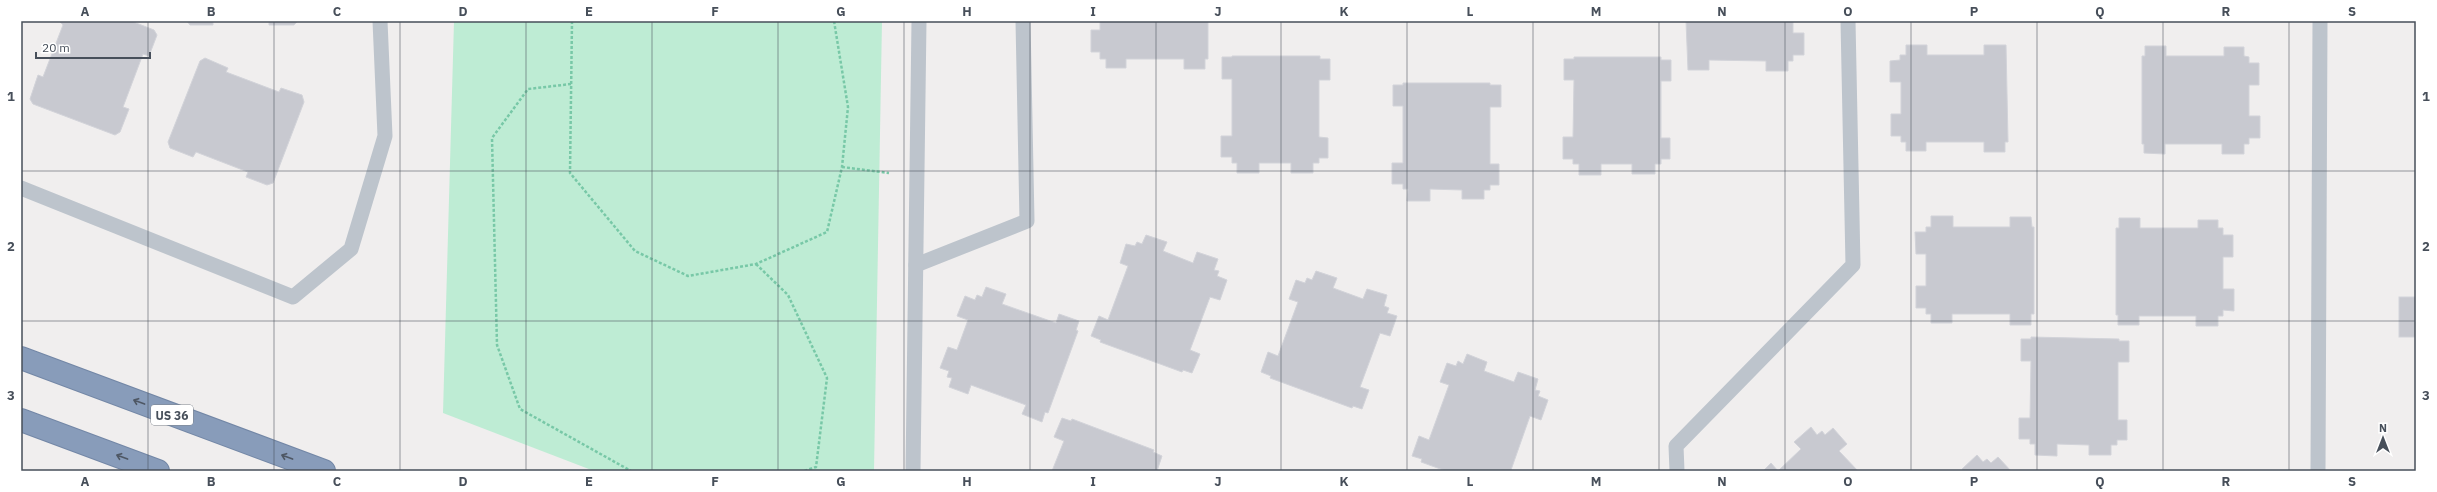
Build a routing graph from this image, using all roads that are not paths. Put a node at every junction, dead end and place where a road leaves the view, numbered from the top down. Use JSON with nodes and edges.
{"nodes":[{"id":1,"x":380,"y":21,"type":"edge"},
{"id":2,"x":920,"y":21,"type":"edge"},
{"id":3,"x":1023,"y":21,"type":"edge"},
{"id":4,"x":1848,"y":21,"type":"edge"},
{"id":5,"x":2320,"y":21,"type":"edge"},
{"id":6,"x":21,"y":188,"type":"edge"},
{"id":7,"x":916,"y":265,"type":"junction"},
{"id":8,"x":21,"y":358,"type":"edge"},
{"id":9,"x":21,"y":420,"type":"edge"},
{"id":10,"x":158,"y":471,"type":"edge"},
{"id":11,"x":324,"y":471,"type":"edge"},
{"id":12,"x":913,"y":471,"type":"edge"},
{"id":13,"x":1677,"y":471,"type":"edge"},
{"id":14,"x":2318,"y":471,"type":"edge"}],
"edges":[{"from":1,"to":6,"type":"lane"},
{"from":2,"to":7,"type":"lane"},
{"from":3,"to":7,"type":"lane"},
{"from":4,"to":13,"type":"lane"},
{"from":5,"to":14,"type":"lane"},
{"from":7,"to":12,"type":"lane"},
{"from":11,"to":8,"type":"highway","number":"US 36","one_way":true},
{"from":10,"to":9,"type":"highway","one_way":true}]}
